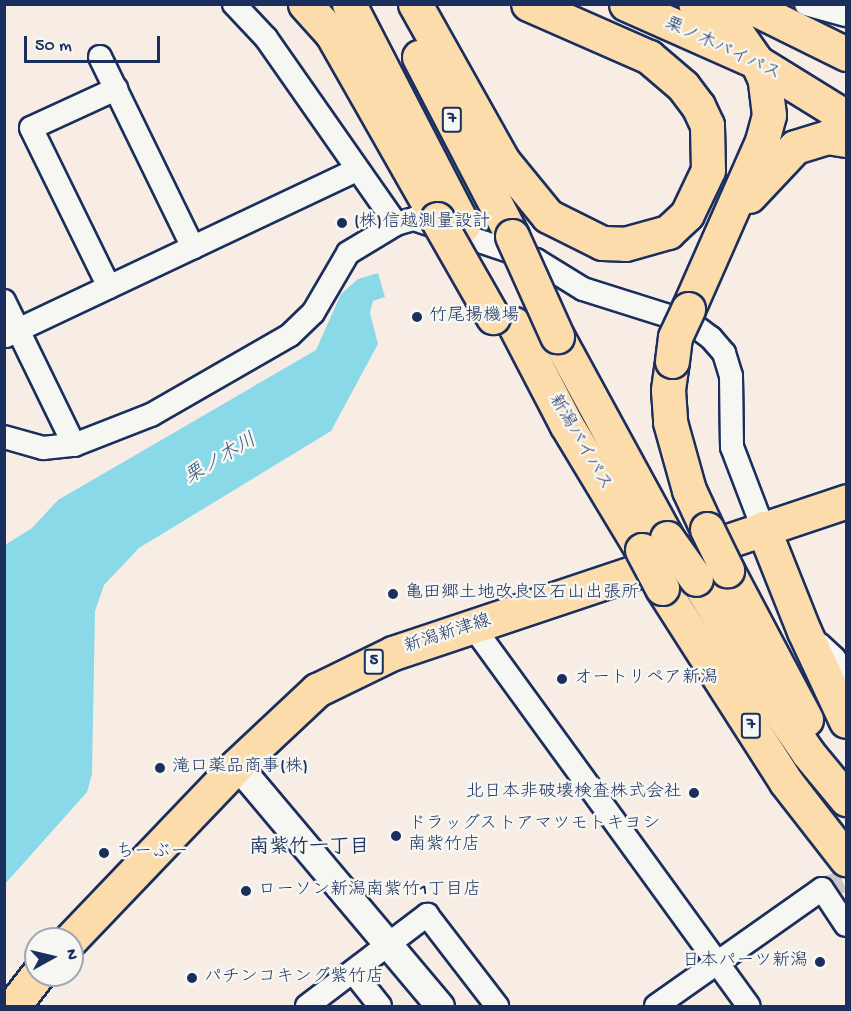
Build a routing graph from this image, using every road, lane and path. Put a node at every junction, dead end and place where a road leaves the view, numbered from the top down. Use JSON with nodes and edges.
{"nodes":[{"id":1,"x":234,"y":4,"type":"edge"},
{"id":2,"x":306,"y":4,"type":"edge"},
{"id":3,"x":349,"y":4,"type":"edge"},
{"id":4,"x":392,"y":4,"type":"edge"},
{"id":5,"x":415,"y":4,"type":"edge"},
{"id":6,"x":528,"y":4,"type":"edge"},
{"id":7,"x":611,"y":4,"type":"edge"},
{"id":8,"x":626,"y":4,"type":"edge"},
{"id":9,"x":695,"y":4,"type":"edge"},
{"id":10,"x":745,"y":4,"type":"edge"},
{"id":11,"x":806,"y":4,"type":"edge"},
{"id":12,"x":846,"y":15,"type":"edge"},
{"id":13,"x":657,"y":20,"type":"junction"},
{"id":14,"x":846,"y":54,"type":"edge"},
{"id":15,"x":100,"y":57,"type":"dead end"},
{"id":16,"x":757,"y":62,"type":"junction"},
{"id":17,"x":116,"y":89,"type":"junction"},
{"id":18,"x":846,"y":117,"type":"edge"},
{"id":19,"x":846,"y":140,"type":"edge"},
{"id":20,"x":357,"y":170,"type":"junction"},
{"id":21,"x":450,"y":222,"type":"junction"},
{"id":22,"x":396,"y":224,"type":"junction"},
{"id":23,"x":724,"y":229,"type":"junction"},
{"id":24,"x":193,"y":248,"type":"junction"},
{"id":25,"x":109,"y":288,"type":"junction"},
{"id":26,"x":4,"y":301,"type":"edge"},
{"id":27,"x":11,"y":334,"type":"edge"},
{"id":28,"x":4,"y":437,"type":"edge"},
{"id":29,"x":74,"y":445,"type":"junction"},
{"id":30,"x":846,"y":501,"type":"edge"},
{"id":31,"x":764,"y":528,"type":"junction"},
{"id":32,"x":654,"y":544,"type":"junction"},
{"id":33,"x":474,"y":628,"type":"junction"},
{"id":34,"x":804,"y":631,"type":"junction"},
{"id":35,"x":846,"y":681,"type":"edge"},
{"id":36,"x":846,"y":721,"type":"edge"},
{"id":37,"x":237,"y":765,"type":"junction"},
{"id":38,"x":846,"y":794,"type":"edge"},
{"id":39,"x":846,"y":799,"type":"edge"},
{"id":40,"x":846,"y":859,"type":"edge"},
{"id":41,"x":846,"y":925,"type":"edge"},
{"id":42,"x":82,"y":927,"type":"edge"},
{"id":43,"x":389,"y":944,"type":"junction"},
{"id":44,"x":717,"y":966,"type":"junction"},
{"id":45,"x":353,"y":972,"type":"junction"},
{"id":46,"x":28,"y":987,"type":"edge"},
{"id":47,"x":13,"y":1006,"type":"edge"},
{"id":48,"x":308,"y":1006,"type":"edge"},
{"id":49,"x":380,"y":1006,"type":"edge"},
{"id":50,"x":440,"y":1006,"type":"edge"},
{"id":51,"x":496,"y":1006,"type":"edge"},
{"id":52,"x":656,"y":1006,"type":"edge"},
{"id":53,"x":749,"y":1006,"type":"edge"}],
"edges":[{"from":1,"to":20,"type":"street"},
{"from":2,"to":21,"type":"main road"},
{"from":3,"to":21,"type":"main road","number":"7"},
{"from":4,"to":32,"type":"main road","name":"新潟バイパス","number":"7","bridge":true},
{"from":5,"to":6,"type":"main road"},
{"from":7,"to":13,"type":"main road"},
{"from":8,"to":13,"type":"main road","name":"栗ノ木バイパス"},
{"from":9,"to":16,"type":"main road"},
{"from":10,"to":14,"type":"main road"},
{"from":11,"to":12,"type":"street"},
{"from":13,"to":16,"type":"main road","name":"栗ノ木バイパス"},
{"from":15,"to":17,"type":"street"},
{"from":16,"to":18,"type":"main road","name":"栗ノ木バイパス"},
{"from":16,"to":23,"type":"main road"},
{"from":17,"to":24,"type":"street"},
{"from":17,"to":25,"type":"street"},
{"from":19,"to":23,"type":"main road"},
{"from":20,"to":22,"type":"street"},
{"from":20,"to":24,"type":"street"},
{"from":21,"to":32,"type":"main road","name":"新潟バイパス","number":"7","bridge":true},
{"from":22,"to":29,"type":"street"},
{"from":22,"to":31,"type":"street"},
{"from":23,"to":38,"type":"main road","bridge":true},
{"from":24,"to":25,"type":"street"},
{"from":25,"to":27,"type":"street"},
{"from":26,"to":27,"type":"street"},
{"from":27,"to":29,"type":"street"},
{"from":28,"to":29,"type":"street"},
{"from":30,"to":31,"type":"main road","name":"新潟新津線","number":"5"},
{"from":31,"to":33,"type":"main road","name":"新潟新津線","number":"5"},
{"from":31,"to":34,"type":"main road"},
{"from":32,"to":39,"type":"main road","name":"新潟バイパス","number":"7","bridge":true},
{"from":32,"to":40,"type":"main road","name":"新潟バイパス","number":"7","bridge":true},
{"from":33,"to":37,"type":"main road","name":"新潟新津線","number":"5"},
{"from":33,"to":44,"type":"street"},
{"from":34,"to":35,"type":"street"},
{"from":34,"to":36,"type":"main road"},
{"from":37,"to":42,"type":"main road","name":"新潟新津線","number":"5"},
{"from":37,"to":43,"type":"street"},
{"from":41,"to":44,"type":"street"},
{"from":43,"to":45,"type":"street"},
{"from":43,"to":50,"type":"street"},
{"from":43,"to":51,"type":"street"},
{"from":44,"to":52,"type":"street"},
{"from":44,"to":53,"type":"street"},
{"from":45,"to":48,"type":"street"},
{"from":45,"to":49,"type":"street"},
{"from":46,"to":47,"type":"main road"}]}
